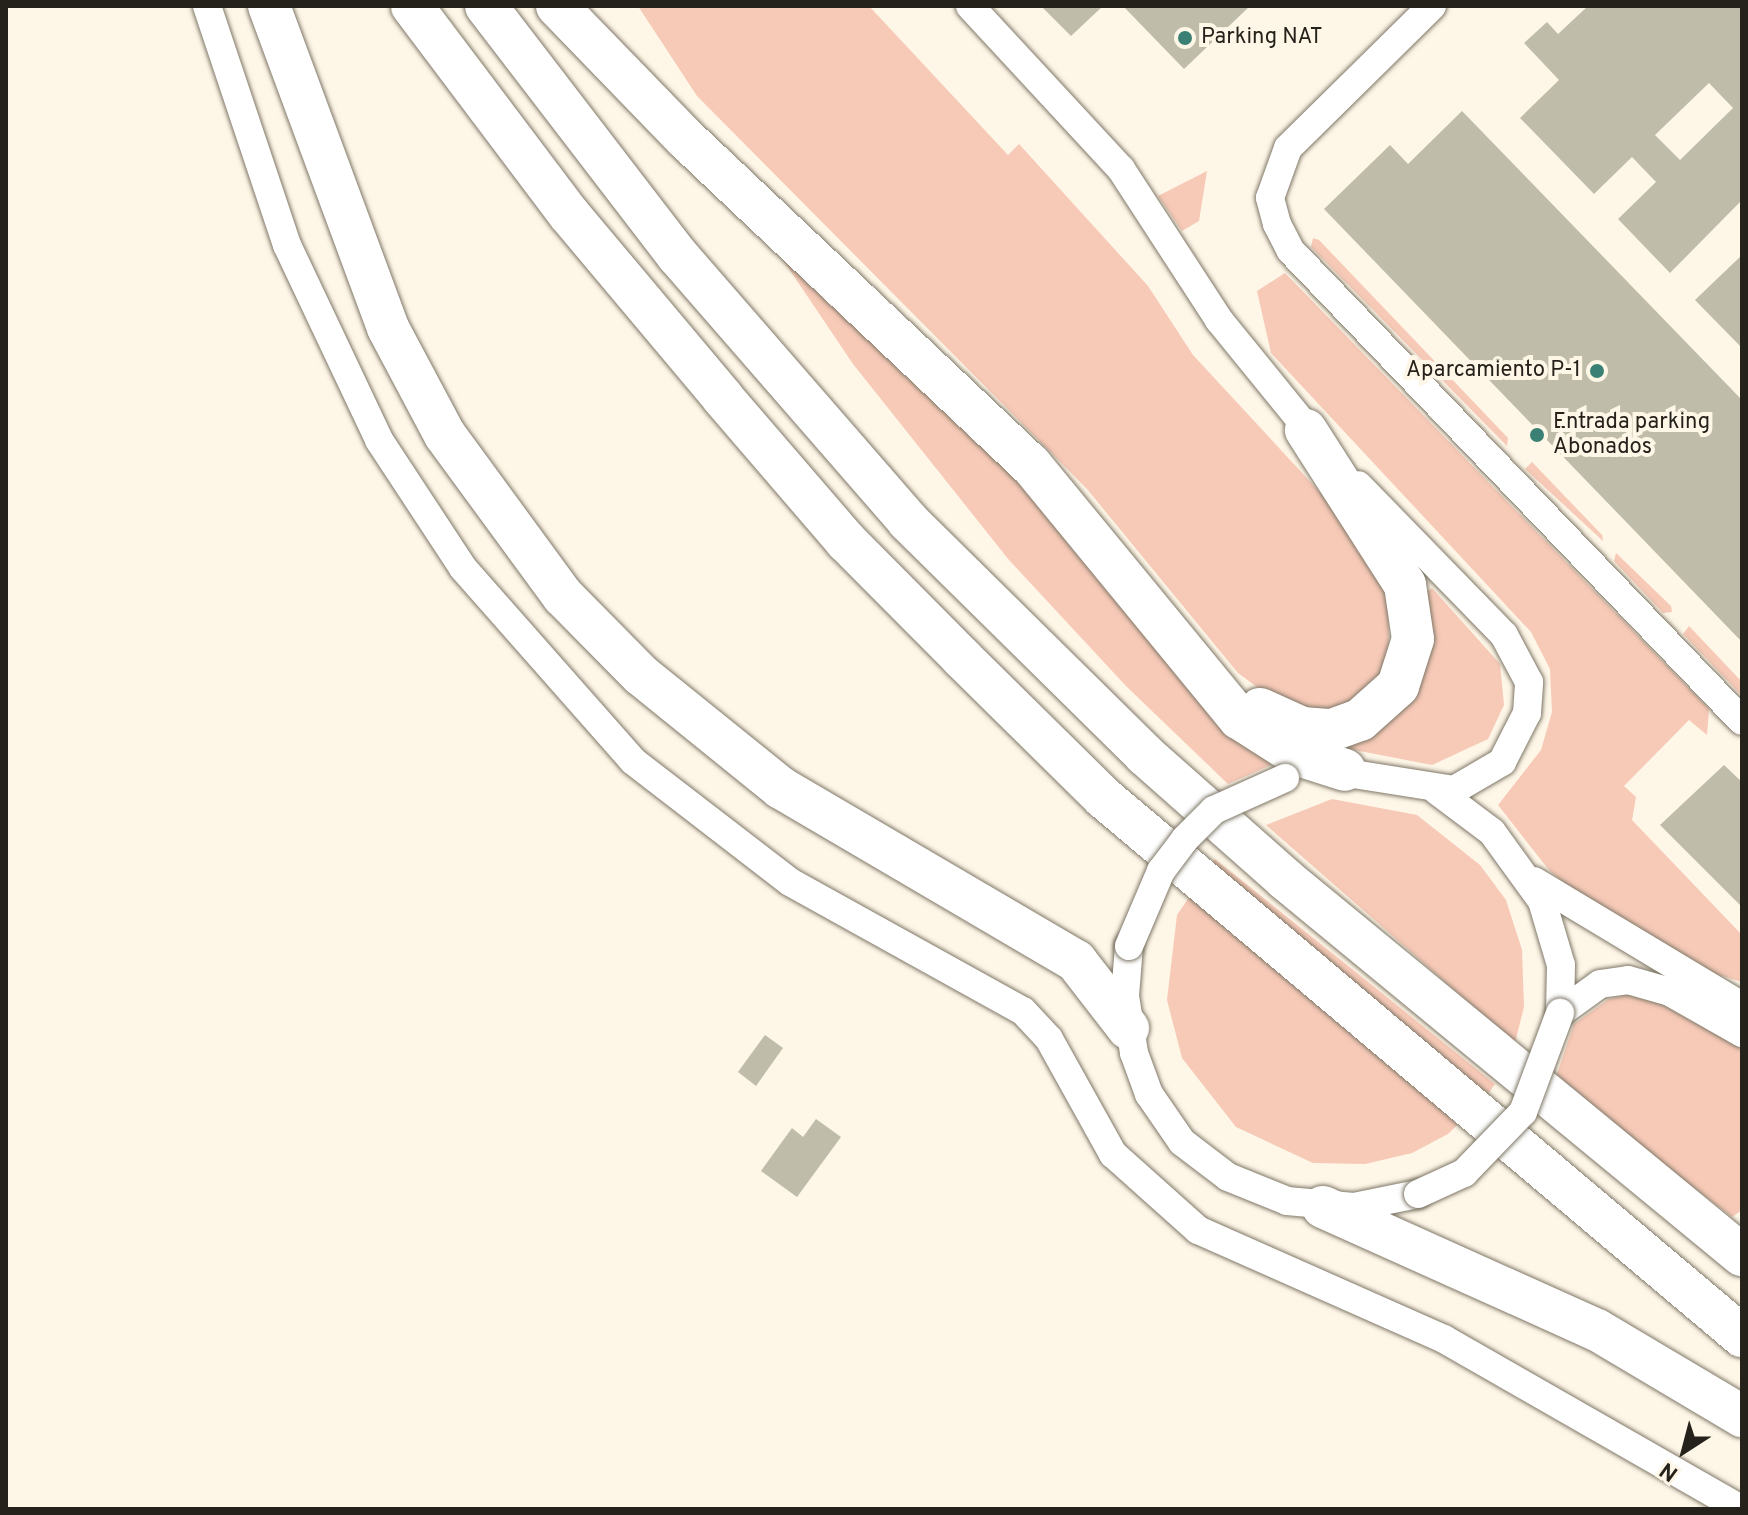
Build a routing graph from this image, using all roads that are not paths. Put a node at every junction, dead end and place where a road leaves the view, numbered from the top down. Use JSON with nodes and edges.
{"nodes":[{"id":1,"x":207,"y":6,"type":"edge"},
{"id":2,"x":269,"y":6,"type":"edge"},
{"id":3,"x":412,"y":6,"type":"edge"},
{"id":4,"x":486,"y":6,"type":"edge"},
{"id":5,"x":557,"y":6,"type":"edge"},
{"id":6,"x":970,"y":6,"type":"edge"},
{"id":7,"x":1432,"y":6,"type":"edge"},
{"id":8,"x":945,"y":380,"type":"junction"},
{"id":9,"x":1306,"y":430,"type":"junction"},
{"id":10,"x":1742,"y":721,"type":"edge"},
{"id":11,"x":1345,"y":770,"type":"junction"},
{"id":12,"x":1436,"y":790,"type":"junction"},
{"id":13,"x":1528,"y":877,"type":"junction"},
{"id":14,"x":1742,"y":1006,"type":"edge"},
{"id":15,"x":1560,"y":1013,"type":"junction"},
{"id":16,"x":1128,"y":1028,"type":"junction"},
{"id":17,"x":1742,"y":1033,"type":"edge"},
{"id":18,"x":1323,"y":1207,"type":"junction"},
{"id":19,"x":1742,"y":1255,"type":"edge"},
{"id":20,"x":1742,"y":1336,"type":"edge"},
{"id":21,"x":1742,"y":1416,"type":"edge"},
{"id":22,"x":1741,"y":1509,"type":"edge"}],
"edges":[{"from":1,"to":22,"type":"street"},
{"from":2,"to":16,"type":"highway"},
{"from":3,"to":20,"type":"highway"},
{"from":4,"to":19,"type":"highway"},
{"from":5,"to":8,"type":"highway"},
{"from":6,"to":9,"type":"street"},
{"from":7,"to":10,"type":"street"},
{"from":8,"to":9,"type":"highway"},
{"from":8,"to":11,"type":"highway"},
{"from":9,"to":12,"type":"street"},
{"from":11,"to":12,"type":"street"},
{"from":11,"to":16,"type":"street","bridge":true},
{"from":12,"to":13,"type":"street"},
{"from":13,"to":14,"type":"street"},
{"from":13,"to":15,"type":"street"},
{"from":15,"to":17,"type":"street"},
{"from":15,"to":18,"type":"street","bridge":true},
{"from":16,"to":18,"type":"street"},
{"from":18,"to":21,"type":"highway"}]}
